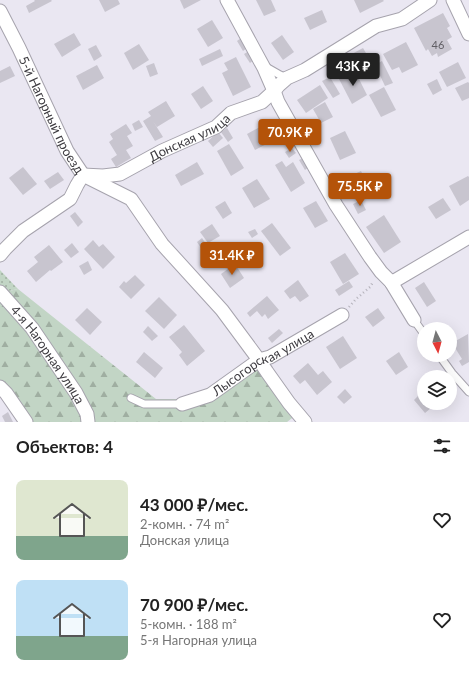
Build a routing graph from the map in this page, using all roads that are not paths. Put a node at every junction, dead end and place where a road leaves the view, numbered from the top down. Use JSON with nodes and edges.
{"nodes":[{"id":1,"x":227,"y":0,"type":"edge"},
{"id":2,"x":430,"y":0,"type":"edge"},
{"id":3,"x":453,"y":0,"type":"edge"},
{"id":4,"x":0,"y":11,"type":"edge"},
{"id":5,"x":469,"y":34,"type":"edge"},
{"id":6,"x":264,"y":68,"type":"junction"},
{"id":7,"x":287,"y":78,"type":"junction"},
{"id":8,"x":274,"y":91,"type":"junction"},
{"id":9,"x":83,"y":175,"type":"junction"},
{"id":10,"x":469,"y":237,"type":"edge"},
{"id":11,"x":0,"y":255,"type":"edge"},
{"id":12,"x":391,"y":282,"type":"junction"},
{"id":13,"x":0,"y":292,"type":"edge"},
{"id":14,"x":342,"y":315,"type":"road end"},
{"id":15,"x":414,"y":320,"type":"joint"},
{"id":16,"x":417,"y":324,"type":"edge"},
{"id":17,"x":259,"y":360,"type":"junction"},
{"id":18,"x":444,"y":362,"type":"edge"},
{"id":19,"x":0,"y":387,"type":"edge"},
{"id":20,"x":469,"y":392,"type":"edge"},
{"id":21,"x":132,"y":398,"type":"dead end"},
{"id":22,"x":182,"y":404,"type":"joint"},
{"id":23,"x":26,"y":422,"type":"edge"},
{"id":24,"x":88,"y":422,"type":"edge"},
{"id":25,"x":305,"y":422,"type":"edge"}],
"edges":[{"from":1,"to":6,"type":"street"},
{"from":2,"to":7,"type":"street","name":"Донская улица"},
{"from":3,"to":5,"type":"street"},
{"from":4,"to":9,"type":"street","name":"5-й Нагорный проезд"},
{"from":6,"to":7,"type":"lane"},
{"from":6,"to":8,"type":"street"},
{"from":7,"to":8,"type":"street","name":"Донская улица"},
{"from":8,"to":9,"type":"street","name":"Донская улица"},
{"from":8,"to":12,"type":"street"},
{"from":9,"to":11,"type":"street"},
{"from":9,"to":17,"type":"street","name":"5-й Нагорный проезд"},
{"from":10,"to":12,"type":"street"},
{"from":12,"to":15,"type":"street"},
{"from":13,"to":24,"type":"street","name":"4-я Нагорная улица"},
{"from":14,"to":17,"type":"street","name":"Лысогорская улица"},
{"from":15,"to":16,"type":"lane"},
{"from":17,"to":22,"type":"street","name":"Лысогорская улица"},
{"from":17,"to":25,"type":"street","name":"5-й Нагорный проезд"},
{"from":18,"to":20,"type":"lane"},
{"from":19,"to":23,"type":"street"},
{"from":21,"to":22,"type":"lane"}]}
